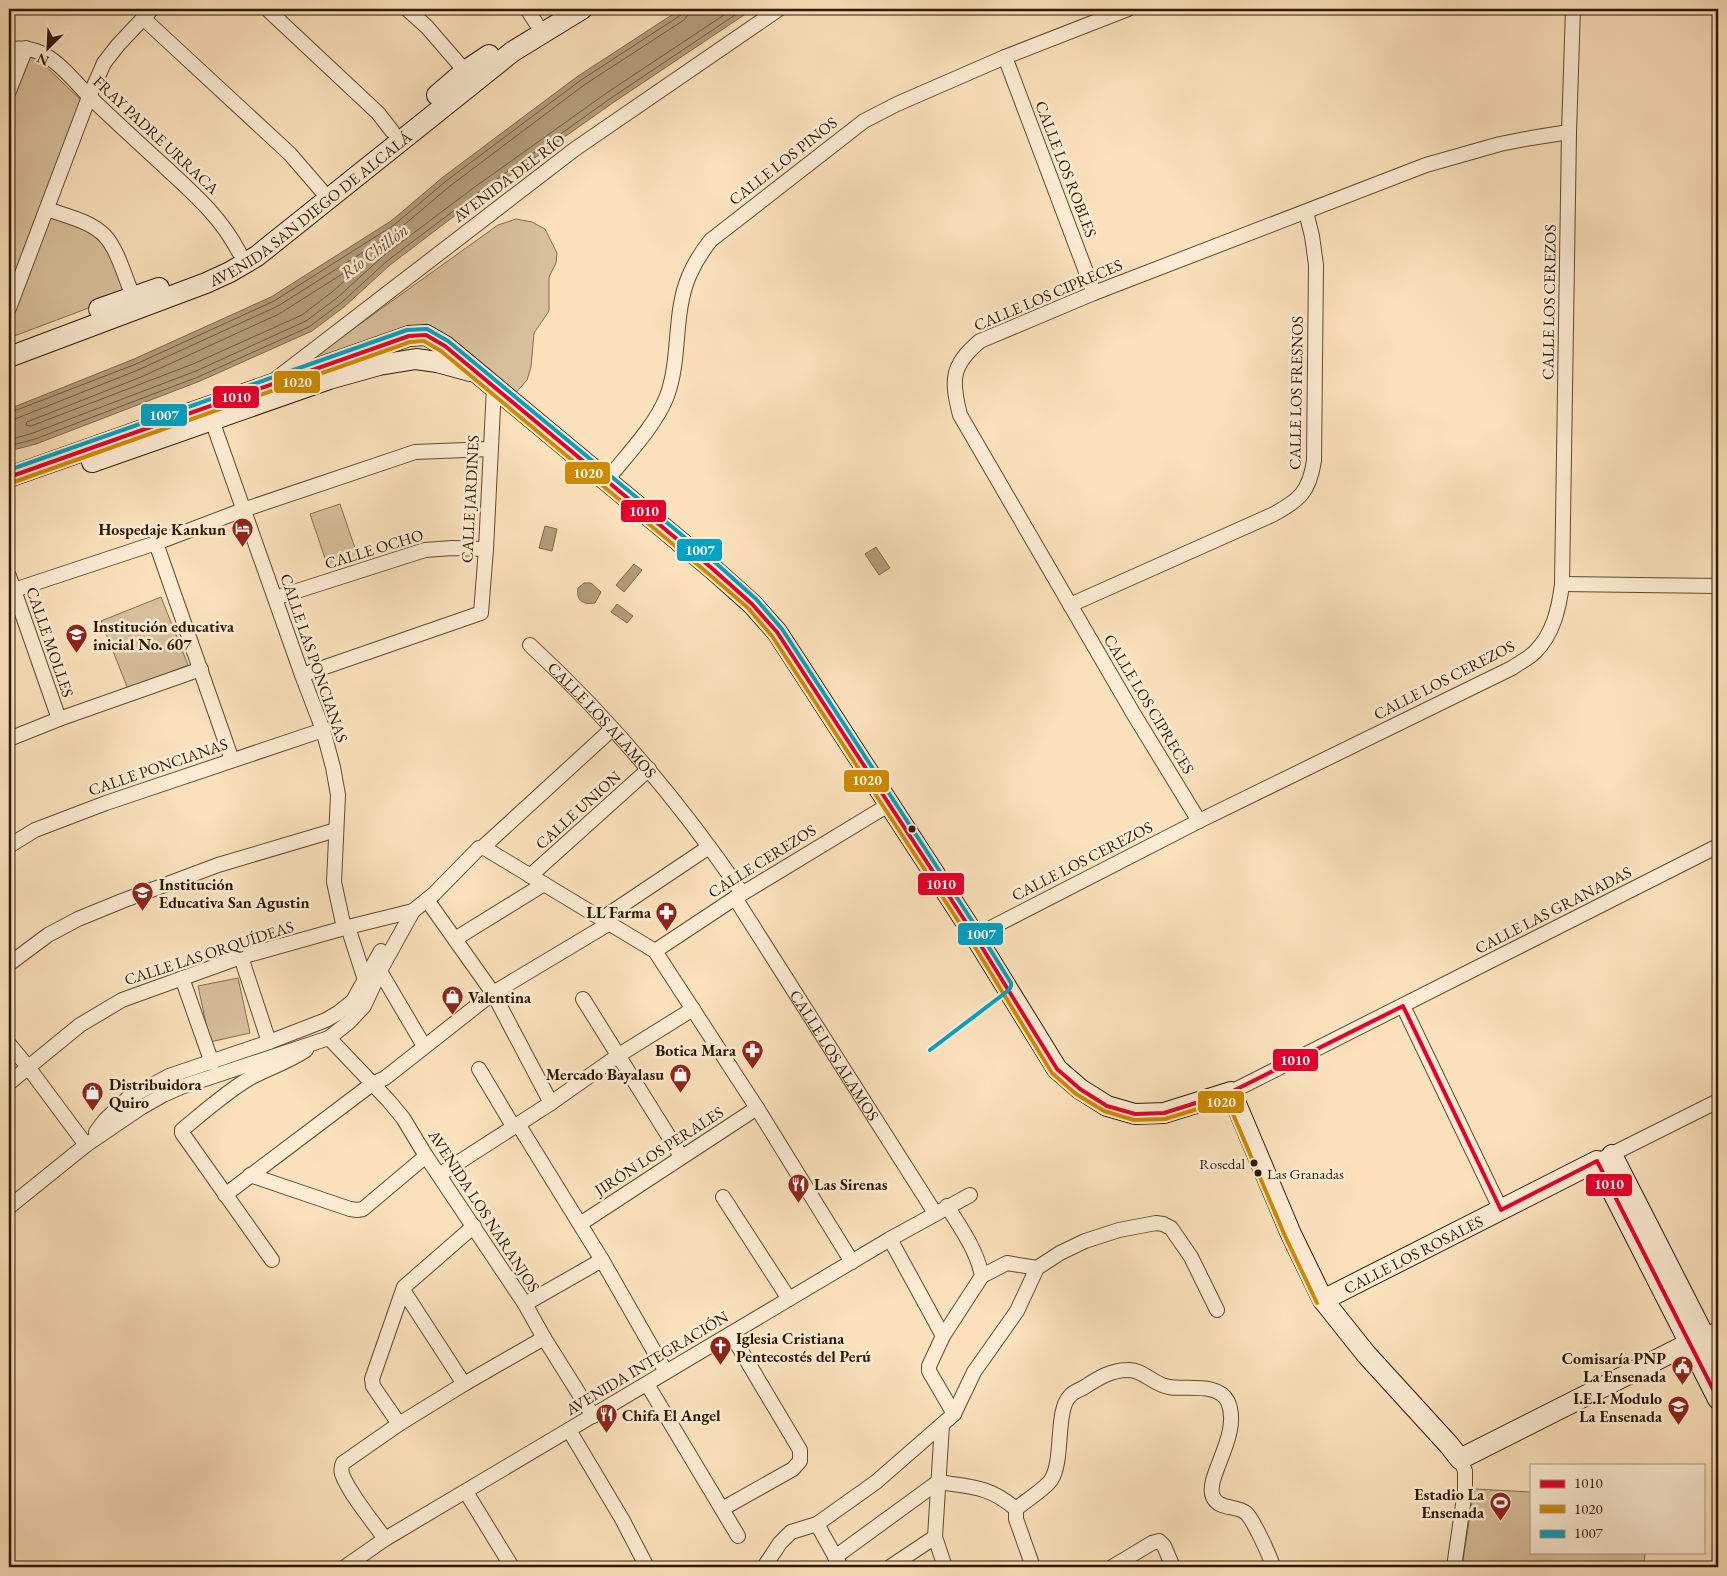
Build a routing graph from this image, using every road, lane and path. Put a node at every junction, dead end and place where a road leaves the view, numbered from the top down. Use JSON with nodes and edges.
{"nodes":[{"id":1,"x":267,"y":9,"type":"edge"},
{"id":2,"x":407,"y":9,"type":"edge"},
{"id":3,"x":557,"y":9,"type":"edge"},
{"id":4,"x":582,"y":9,"type":"edge"},
{"id":5,"x":779,"y":9,"type":"edge"},
{"id":6,"x":1128,"y":9,"type":"edge"},
{"id":7,"x":1573,"y":9,"type":"edge"},
{"id":8,"x":147,"y":14,"type":"edge"},
{"id":9,"x":531,"y":16,"type":"edge"},
{"id":10,"x":26,"y":48,"type":"junction"},
{"id":11,"x":9,"y":49,"type":"edge"},
{"id":12,"x":1005,"y":57,"type":"junction"},
{"id":13,"x":466,"y":71,"type":"junction"},
{"id":14,"x":9,"y":91,"type":"edge"},
{"id":15,"x":89,"y":97,"type":"junction"},
{"id":16,"x":392,"y":131,"type":"junction"},
{"id":17,"x":1569,"y":132,"type":"junction"},
{"id":18,"x":321,"y":190,"type":"junction"},
{"id":19,"x":47,"y":210,"type":"junction"},
{"id":20,"x":1306,"y":212,"type":"junction"},
{"id":21,"x":239,"y":252,"type":"junction"},
{"id":22,"x":1094,"y":293,"type":"junction"},
{"id":23,"x":133,"y":296,"type":"junction"},
{"id":24,"x":9,"y":308,"type":"edge"},
{"id":25,"x":9,"y":343,"type":"edge"},
{"id":26,"x":9,"y":357,"type":"edge"},
{"id":27,"x":477,"y":373,"type":"junction"},
{"id":28,"x":267,"y":386,"type":"junction"},
{"id":29,"x":494,"y":387,"type":"junction"},
{"id":30,"x":210,"y":414,"type":"junction"},
{"id":31,"x":490,"y":449,"type":"junction"},
{"id":32,"x":9,"y":477,"type":"edge"},
{"id":33,"x":606,"y":481,"type":"junction"},
{"id":34,"x":9,"y":491,"type":"edge"},
{"id":35,"x":244,"y":510,"type":"junction"},
{"id":36,"x":156,"y":543,"type":"junction"},
{"id":37,"x":486,"y":549,"type":"junction"},
{"id":38,"x":9,"y":576,"type":"edge"},
{"id":39,"x":1562,"y":584,"type":"junction"},
{"id":40,"x":1718,"y":586,"type":"edge"},
{"id":41,"x":14,"y":590,"type":"junction"},
{"id":42,"x":275,"y":598,"type":"junction"},
{"id":43,"x":1070,"y":605,"type":"junction"},
{"id":44,"x":530,"y":645,"type":"dead end"},
{"id":45,"x":201,"y":669,"type":"junction"},
{"id":46,"x":302,"y":675,"type":"junction"},
{"id":47,"x":59,"y":719,"type":"junction"},
{"id":48,"x":612,"y":729,"type":"junction"},
{"id":49,"x":323,"y":730,"type":"junction"},
{"id":50,"x":9,"y":739,"type":"edge"},
{"id":51,"x":232,"y":760,"type":"junction"},
{"id":52,"x":649,"y":769,"type":"junction"},
{"id":53,"x":890,"y":804,"type":"junction"},
{"id":54,"x":1199,"y":821,"type":"junction"},
{"id":55,"x":336,"y":830,"type":"junction"},
{"id":56,"x":9,"y":846,"type":"edge"},
{"id":57,"x":709,"y":846,"type":"junction"},
{"id":58,"x":1718,"y":846,"type":"edge"},
{"id":59,"x":482,"y":848,"type":"junction"},
{"id":60,"x":530,"y":876,"type":"junction"},
{"id":61,"x":544,"y":884,"type":"junction"},
{"id":62,"x":739,"y":896,"type":"junction"},
{"id":63,"x":427,"y":900,"type":"junction"},
{"id":64,"x":407,"y":913,"type":"junction"},
{"id":65,"x":606,"y":921,"type":"junction"},
{"id":66,"x":346,"y":928,"type":"junction"},
{"id":67,"x":975,"y":936,"type":"junction"},
{"id":68,"x":455,"y":939,"type":"junction"},
{"id":69,"x":655,"y":951,"type":"junction"},
{"id":70,"x":241,"y":957,"type":"junction"},
{"id":71,"x":9,"y":964,"type":"edge"},
{"id":72,"x":380,"y":973,"type":"junction"},
{"id":73,"x":182,"y":978,"type":"junction"},
{"id":74,"x":365,"y":980,"type":"junction"},
{"id":75,"x":493,"y":993,"type":"junction"},
{"id":76,"x":583,"y":999,"type":"dead end"},
{"id":77,"x":1403,"y":1006,"type":"junction"},
{"id":78,"x":693,"y":1009,"type":"junction"},
{"id":79,"x":327,"y":1038,"type":"junction"},
{"id":80,"x":269,"y":1042,"type":"junction"},
{"id":81,"x":9,"y":1044,"type":"edge"},
{"id":82,"x":424,"y":1046,"type":"junction"},
{"id":83,"x":619,"y":1055,"type":"junction"},
{"id":84,"x":212,"y":1063,"type":"junction"},
{"id":85,"x":28,"y":1067,"type":"junction"},
{"id":86,"x":479,"y":1069,"type":"dead end"},
{"id":87,"x":9,"y":1083,"type":"edge"},
{"id":88,"x":372,"y":1084,"type":"junction"},
{"id":89,"x":1231,"y":1092,"type":"junction"},
{"id":90,"x":1718,"y":1101,"type":"edge"},
{"id":91,"x":551,"y":1103,"type":"junction"},
{"id":92,"x":757,"y":1108,"type":"junction"},
{"id":93,"x":516,"y":1125,"type":"junction"},
{"id":94,"x":86,"y":1145,"type":"junction"},
{"id":95,"x":426,"y":1156,"type":"junction"},
{"id":96,"x":681,"y":1156,"type":"junction"},
{"id":97,"x":1604,"y":1158,"type":"junction"},
{"id":98,"x":250,"y":1175,"type":"junction"},
{"id":99,"x":439,"y":1175,"type":"junction"},
{"id":100,"x":225,"y":1195,"type":"junction"},
{"id":101,"x":970,"y":1195,"type":"dead end"},
{"id":102,"x":723,"y":1198,"type":"dead end"},
{"id":103,"x":9,"y":1207,"type":"edge"},
{"id":104,"x":941,"y":1210,"type":"junction"},
{"id":105,"x":1501,"y":1210,"type":"junction"},
{"id":106,"x":580,"y":1224,"type":"junction"},
{"id":107,"x":474,"y":1226,"type":"junction"},
{"id":108,"x":890,"y":1239,"type":"junction"},
{"id":109,"x":272,"y":1260,"type":"dead end"},
{"id":110,"x":602,"y":1260,"type":"junction"},
{"id":111,"x":852,"y":1262,"type":"junction"},
{"id":112,"x":1037,"y":1268,"type":"junction"},
{"id":113,"x":982,"y":1276,"type":"junction"},
{"id":114,"x":403,"y":1290,"type":"junction"},
{"id":115,"x":790,"y":1299,"type":"junction"},
{"id":116,"x":1323,"y":1300,"type":"junction"},
{"id":117,"x":525,"y":1304,"type":"junction"},
{"id":118,"x":1217,"y":1310,"type":"dead end"},
{"id":119,"x":731,"y":1334,"type":"junction"},
{"id":120,"x":943,"y":1336,"type":"junction"},
{"id":121,"x":1704,"y":1336,"type":"edge"},
{"id":122,"x":544,"y":1338,"type":"junction"},
{"id":123,"x":1718,"y":1363,"type":"edge"},
{"id":124,"x":666,"y":1372,"type":"junction"},
{"id":125,"x":464,"y":1384,"type":"junction"},
{"id":126,"x":647,"y":1384,"type":"junction"},
{"id":127,"x":1718,"y":1399,"type":"edge"},
{"id":128,"x":954,"y":1414,"type":"junction"},
{"id":129,"x":593,"y":1416,"type":"junction"},
{"id":130,"x":399,"y":1424,"type":"junction"},
{"id":131,"x":942,"y":1425,"type":"junction"},
{"id":132,"x":569,"y":1430,"type":"junction"},
{"id":133,"x":1460,"y":1459,"type":"junction"},
{"id":134,"x":938,"y":1482,"type":"junction"},
{"id":135,"x":466,"y":1492,"type":"junction"},
{"id":136,"x":722,"y":1509,"type":"junction"},
{"id":137,"x":1016,"y":1509,"type":"junction"},
{"id":138,"x":817,"y":1524,"type":"junction"},
{"id":139,"x":738,"y":1536,"type":"dead end"},
{"id":140,"x":935,"y":1537,"type":"junction"},
{"id":141,"x":385,"y":1539,"type":"junction"},
{"id":142,"x":838,"y":1562,"type":"edge"},
{"id":143,"x":345,"y":1567,"type":"edge"},
{"id":144,"x":512,"y":1567,"type":"edge"},
{"id":145,"x":647,"y":1567,"type":"edge"},
{"id":146,"x":764,"y":1567,"type":"edge"},
{"id":147,"x":890,"y":1567,"type":"edge"},
{"id":148,"x":946,"y":1567,"type":"edge"},
{"id":149,"x":1033,"y":1567,"type":"edge"},
{"id":150,"x":1112,"y":1567,"type":"edge"},
{"id":151,"x":1173,"y":1567,"type":"edge"},
{"id":152,"x":1273,"y":1567,"type":"edge"},
{"id":153,"x":1454,"y":1567,"type":"edge"}],
"edges":[{"from":1,"to":16,"type":"street"},
{"from":2,"to":13,"type":"street"},
{"from":3,"to":9,"type":"street","name":"AVENIDA SAN DIEGO DE ALCALÁ"},
{"from":4,"to":26,"type":"street","name":"AVENIDA SAN DIEGO DE ALCALÁ"},
{"from":5,"to":28,"type":"street","name":"AVENIDA DEL RÍO"},
{"from":6,"to":12,"type":"street","name":"CALLE LOS PINOS"},
{"from":7,"to":17,"type":"street","name":"CALLE LOS CEREZOS"},
{"from":8,"to":15,"type":"street"},
{"from":8,"to":18,"type":"street"},
{"from":9,"to":13,"type":"street","name":"AVENIDA SAN DIEGO DE ALCALÁ"},
{"from":10,"to":11,"type":"street","name":"FRAY PADRE URRACA"},
{"from":10,"to":14,"type":"street"},
{"from":10,"to":15,"type":"street","name":"FRAY PADRE URRACA"},
{"from":12,"to":22,"type":"street","name":"CALLE LOS ROBLES"},
{"from":12,"to":33,"type":"street","name":"CALLE LOS PINOS"},
{"from":13,"to":16,"type":"street","name":"AVENIDA SAN DIEGO DE ALCALÁ"},
{"from":15,"to":19,"type":"street"},
{"from":15,"to":21,"type":"street","name":"FRAY PADRE URRACA"},
{"from":16,"to":18,"type":"street","name":"AVENIDA SAN DIEGO DE ALCALÁ"},
{"from":17,"to":20,"type":"street","name":"CALLE LOS CIPRECES"},
{"from":17,"to":39,"type":"street","name":"CALLE LOS CEREZOS"},
{"from":18,"to":21,"type":"street","name":"AVENIDA SAN DIEGO DE ALCALÁ"},
{"from":19,"to":23,"type":"street"},
{"from":19,"to":24,"type":"street"},
{"from":20,"to":22,"type":"street","name":"CALLE LOS CIPRECES"},
{"from":20,"to":43,"type":"street","name":"CALLE LOS FRESNOS"},
{"from":21,"to":23,"type":"street","name":"AVENIDA SAN DIEGO DE ALCALÁ"},
{"from":22,"to":43,"type":"street","name":"CALLE LOS CIPRECES"},
{"from":23,"to":25,"type":"street","name":"AVENIDA SAN DIEGO DE ALCALÁ"},
{"from":27,"to":28,"type":"street"},
{"from":27,"to":29,"type":"street"},
{"from":27,"to":30,"type":"street"},
{"from":28,"to":30,"type":"street"},
{"from":29,"to":31,"type":"street","name":"CALLE JARDINES"},
{"from":29,"to":33,"type":"street"},
{"from":30,"to":32,"type":"street"},
{"from":30,"to":34,"type":"street"},
{"from":30,"to":35,"type":"street","name":"CALLE LAS PONCIANAS"},
{"from":31,"to":35,"type":"street"},
{"from":31,"to":37,"type":"street","name":"CALLE JARDINES"},
{"from":33,"to":53,"type":"street"},
{"from":35,"to":36,"type":"street"},
{"from":35,"to":42,"type":"street","name":"CALLE LAS PONCIANAS"},
{"from":36,"to":41,"type":"street"},
{"from":36,"to":45,"type":"street"},
{"from":37,"to":42,"type":"street","name":"CALLE OCHO"},
{"from":37,"to":46,"type":"street","name":"CALLE JARDINES"},
{"from":38,"to":41,"type":"street","name":"CALLE MOLLES"},
{"from":39,"to":40,"type":"street"},
{"from":39,"to":54,"type":"street","name":"CALLE LOS CEREZOS"},
{"from":41,"to":47,"type":"street","name":"CALLE MOLLES"},
{"from":42,"to":46,"type":"street","name":"CALLE LAS PONCIANAS"},
{"from":43,"to":54,"type":"street","name":"CALLE LOS CIPRECES"},
{"from":44,"to":48,"type":"street","name":"CALLE LOS ALAMOS"},
{"from":45,"to":47,"type":"street"},
{"from":45,"to":51,"type":"street"},
{"from":46,"to":49,"type":"street","name":"CALLE LAS PONCIANAS"},
{"from":47,"to":50,"type":"street"},
{"from":48,"to":52,"type":"street","name":"CALLE LOS ALAMOS"},
{"from":48,"to":59,"type":"street"},
{"from":49,"to":51,"type":"street","name":"CALLE PONCIANAS"},
{"from":49,"to":55,"type":"street","name":"CALLE LAS PONCIANAS"},
{"from":51,"to":56,"type":"street","name":"CALLE PONCIANAS"},
{"from":52,"to":57,"type":"street","name":"CALLE LOS ALAMOS"},
{"from":52,"to":60,"type":"street","name":"CALLE UNION"},
{"from":53,"to":62,"type":"street","name":"CALLE CEREZOS"},
{"from":53,"to":67,"type":"street"},
{"from":54,"to":67,"type":"street","name":"CALLE LOS CEREZOS"},
{"from":55,"to":66,"type":"street","name":"CALLE LAS PONCIANAS"},
{"from":55,"to":71,"type":"street"},
{"from":57,"to":62,"type":"street","name":"CALLE LOS ALAMOS"},
{"from":57,"to":65,"type":"street"},
{"from":58,"to":77,"type":"street","name":"CALLE LAS GRANADAS"},
{"from":59,"to":60,"type":"street"},
{"from":59,"to":63,"type":"street"},
{"from":60,"to":61,"type":"street"},
{"from":61,"to":65,"type":"street"},
{"from":61,"to":68,"type":"street"},
{"from":62,"to":69,"type":"street","name":"CALLE CEREZOS"},
{"from":62,"to":104,"type":"street","name":"CALLE LOS ALAMOS"},
{"from":63,"to":64,"type":"street"},
{"from":63,"to":68,"type":"street"},
{"from":64,"to":66,"type":"street","name":"CALLE LAS ORQUÍDEAS"},
{"from":64,"to":72,"type":"street"},
{"from":64,"to":74,"type":"street"},
{"from":65,"to":69,"type":"street"},
{"from":65,"to":75,"type":"street"},
{"from":66,"to":70,"type":"street","name":"CALLE LAS ORQUÍDEAS"},
{"from":66,"to":74,"type":"street","name":"CALLE LAS PONCIANAS"},
{"from":67,"to":89,"type":"street"},
{"from":68,"to":75,"type":"street"},
{"from":69,"to":78,"type":"street"},
{"from":70,"to":73,"type":"street","name":"CALLE LAS ORQUÍDEAS"},
{"from":70,"to":80,"type":"street"},
{"from":72,"to":79,"type":"street"},
{"from":72,"to":82,"type":"street"},
{"from":73,"to":84,"type":"street"},
{"from":73,"to":85,"type":"street","name":"CALLE LAS ORQUÍDEAS"},
{"from":74,"to":80,"type":"street"},
{"from":75,"to":82,"type":"street"},
{"from":75,"to":91,"type":"street"},
{"from":76,"to":83,"type":"street"},
{"from":77,"to":89,"type":"street","name":"CALLE LAS GRANADAS"},
{"from":77,"to":105,"type":"street"},
{"from":78,"to":83,"type":"street"},
{"from":78,"to":92,"type":"street"},
{"from":79,"to":88,"type":"street","name":"AVENIDA LOS NARANJOS"},
{"from":79,"to":94,"type":"street"},
{"from":79,"to":100,"type":"street"},
{"from":80,"to":84,"type":"street"},
{"from":81,"to":85,"type":"street"},
{"from":82,"to":88,"type":"street"},
{"from":83,"to":91,"type":"street"},
{"from":83,"to":96,"type":"street"},
{"from":84,"to":94,"type":"street"},
{"from":85,"to":87,"type":"street","name":"CALLE LAS ORQUÍDEAS"},
{"from":85,"to":94,"type":"street"},
{"from":86,"to":93,"type":"street"},
{"from":88,"to":95,"type":"street","name":"AVENIDA LOS NARANJOS"},
{"from":88,"to":98,"type":"street"},
{"from":89,"to":116,"type":"street"},
{"from":90,"to":97,"type":"street","name":"CALLE LOS ROSALES"},
{"from":91,"to":93,"type":"street"},
{"from":92,"to":96,"type":"street","name":"JIRÓN LOS PERALES"},
{"from":92,"to":111,"type":"street"},
{"from":93,"to":99,"type":"street"},
{"from":93,"to":106,"type":"street"},
{"from":94,"to":103,"type":"street"},
{"from":95,"to":98,"type":"street"},
{"from":95,"to":99,"type":"street","name":"AVENIDA LOS NARANJOS"},
{"from":96,"to":106,"type":"street","name":"JIRÓN LOS PERALES"},
{"from":97,"to":105,"type":"street","name":"CALLE LOS ROSALES"},
{"from":97,"to":121,"type":"street"},
{"from":98,"to":100,"type":"street"},
{"from":99,"to":107,"type":"street","name":"AVENIDA LOS NARANJOS"},
{"from":100,"to":109,"type":"street"},
{"from":101,"to":104,"type":"street","name":"AVENIDA INTEGRACIÓN"},
{"from":102,"to":115,"type":"street"},
{"from":104,"to":108,"type":"street","name":"AVENIDA INTEGRACIÓN"},
{"from":104,"to":113,"type":"street","name":"CALLE LOS ALAMOS"},
{"from":105,"to":116,"type":"street","name":"CALLE LOS ROSALES"},
{"from":106,"to":110,"type":"street"},
{"from":107,"to":114,"type":"street"},
{"from":107,"to":117,"type":"street","name":"AVENIDA LOS NARANJOS"},
{"from":108,"to":111,"type":"street","name":"AVENIDA INTEGRACIÓN"},
{"from":108,"to":120,"type":"street"},
{"from":110,"to":117,"type":"street"},
{"from":110,"to":124,"type":"street"},
{"from":111,"to":115,"type":"street","name":"AVENIDA INTEGRACIÓN"},
{"from":112,"to":113,"type":"street"},
{"from":112,"to":118,"type":"street"},
{"from":112,"to":128,"type":"street"},
{"from":113,"to":120,"type":"street"},
{"from":114,"to":125,"type":"street"},
{"from":114,"to":130,"type":"street"},
{"from":115,"to":119,"type":"street","name":"AVENIDA INTEGRACIÓN"},
{"from":116,"to":133,"type":"street"},
{"from":117,"to":122,"type":"street","name":"AVENIDA LOS NARANJOS"},
{"from":119,"to":124,"type":"street","name":"AVENIDA INTEGRACIÓN"},
{"from":119,"to":136,"type":"street"},
{"from":120,"to":128,"type":"street"},
{"from":121,"to":123,"type":"street"},
{"from":121,"to":127,"type":"street"},
{"from":121,"to":133,"type":"street"},
{"from":122,"to":125,"type":"street"},
{"from":122,"to":129,"type":"street","name":"AVENIDA LOS NARANJOS"},
{"from":124,"to":126,"type":"street","name":"AVENIDA INTEGRACIÓN"},
{"from":125,"to":130,"type":"street"},
{"from":126,"to":129,"type":"street","name":"AVENIDA INTEGRACIÓN"},
{"from":126,"to":136,"type":"street"},
{"from":128,"to":131,"type":"street"},
{"from":129,"to":132,"type":"street","name":"AVENIDA INTEGRACIÓN"},
{"from":130,"to":141,"type":"street"},
{"from":131,"to":134,"type":"street"},
{"from":131,"to":138,"type":"street"},
{"from":132,"to":135,"type":"street","name":"AVENIDA INTEGRACIÓN"},
{"from":132,"to":145,"type":"street"},
{"from":133,"to":153,"type":"street"},
{"from":134,"to":137,"type":"street"},
{"from":134,"to":140,"type":"street"},
{"from":134,"to":142,"type":"street"},
{"from":135,"to":141,"type":"street","name":"AVENIDA INTEGRACIÓN"},
{"from":135,"to":144,"type":"street"},
{"from":136,"to":139,"type":"street"},
{"from":137,"to":149,"type":"street"},
{"from":137,"to":152,"type":"street"},
{"from":138,"to":142,"type":"street"},
{"from":138,"to":146,"type":"street"},
{"from":140,"to":147,"type":"street"},
{"from":140,"to":148,"type":"street"},
{"from":141,"to":143,"type":"street","name":"AVENIDA INTEGRACIÓN"},
{"from":150,"to":151,"type":"street"}]}
